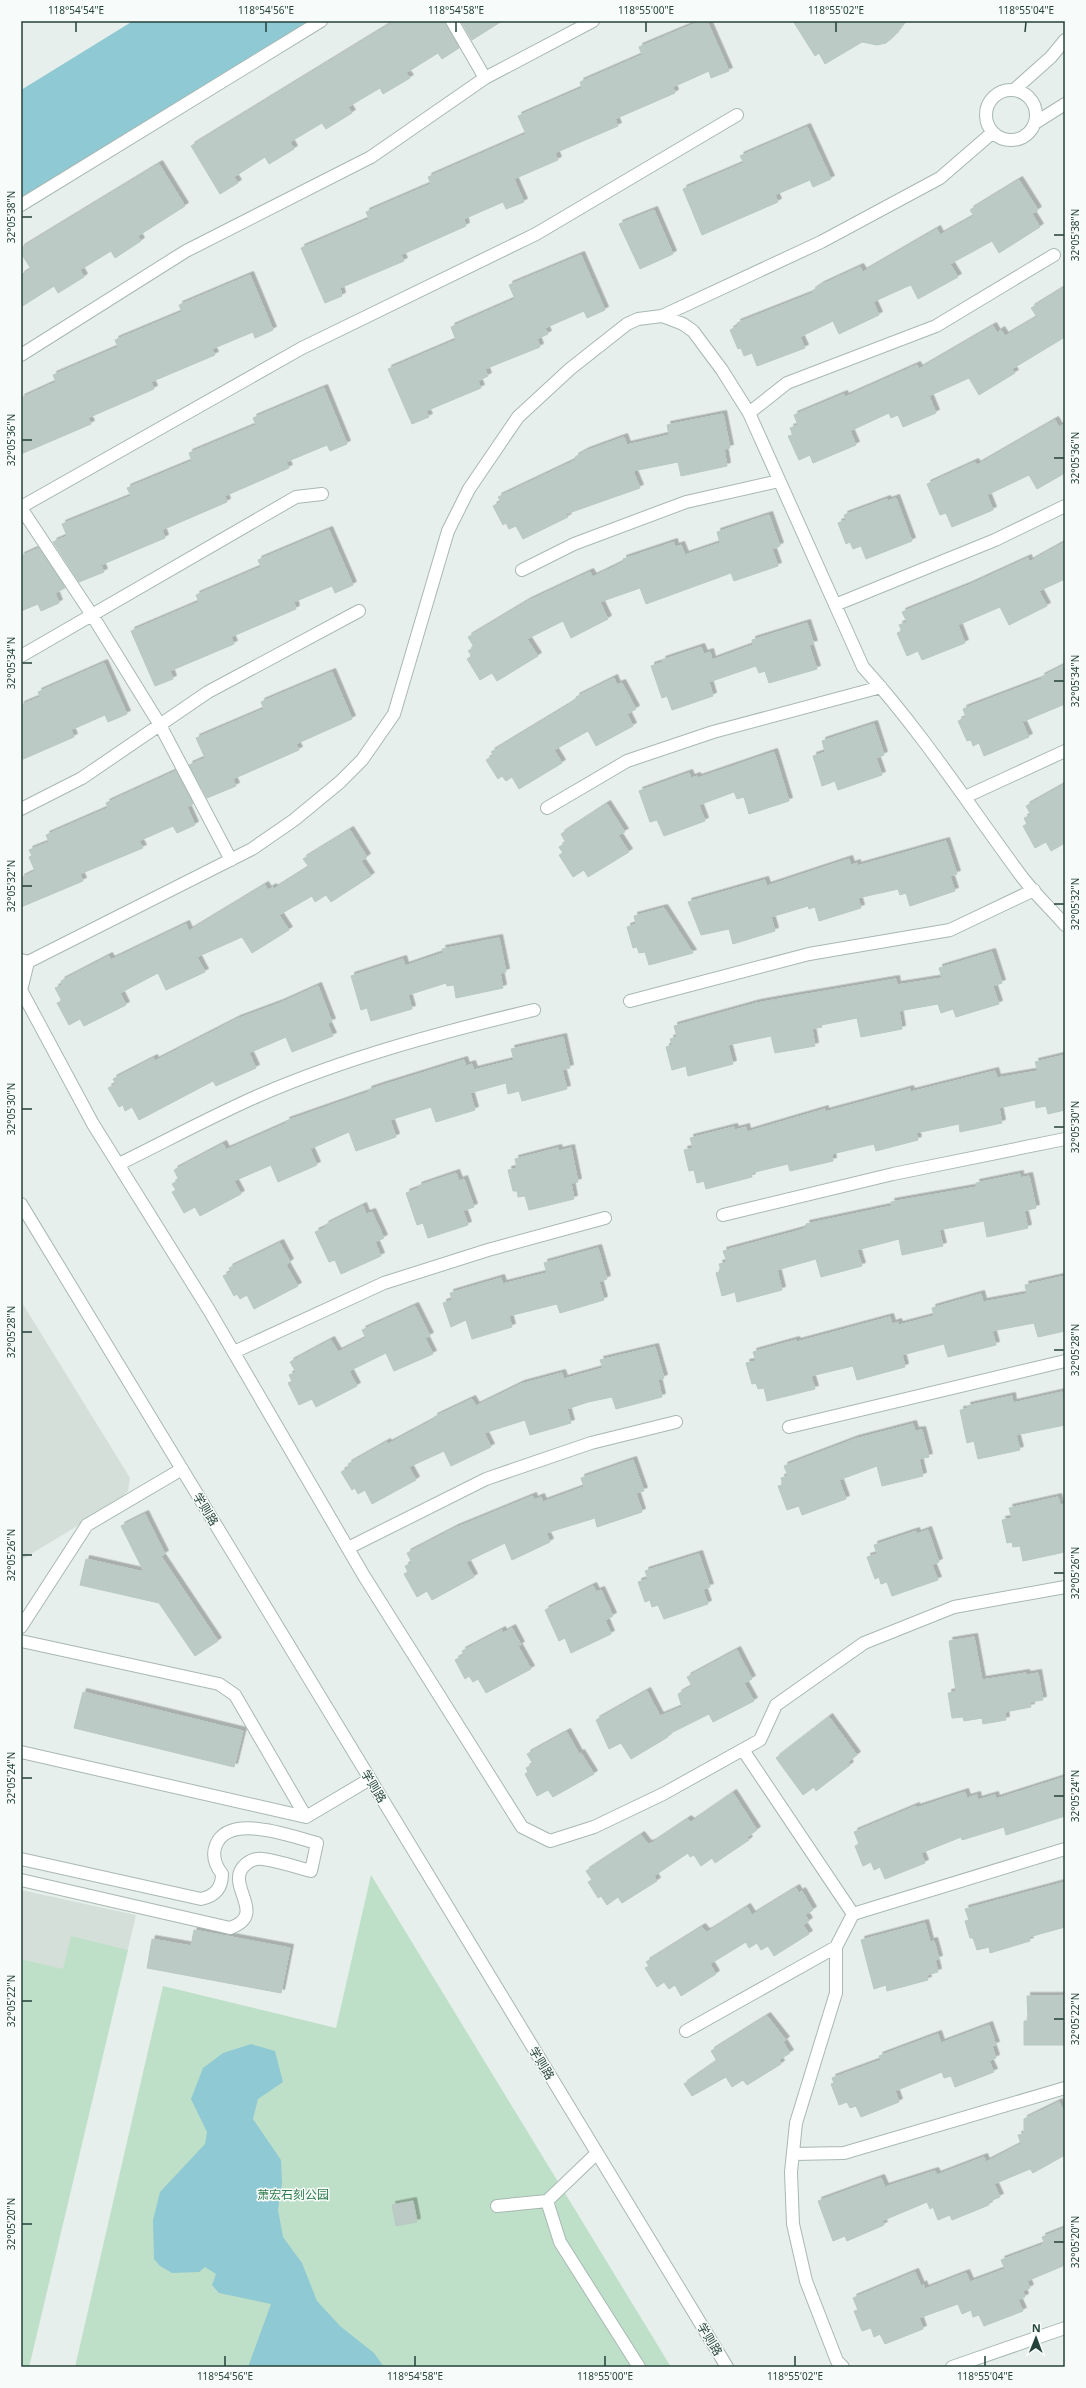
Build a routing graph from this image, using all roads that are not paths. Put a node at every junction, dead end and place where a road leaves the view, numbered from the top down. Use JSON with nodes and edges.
{"nodes":[{"id":1,"x":321,"y":21,"type":"edge"},
{"id":2,"x":452,"y":21,"type":"edge"},
{"id":3,"x":593,"y":21,"type":"edge"},
{"id":4,"x":1065,"y":40,"type":"edge"},
{"id":5,"x":485,"y":78,"type":"junction"},
{"id":6,"x":1014,"y":90,"type":"junction"},
{"id":7,"x":1065,"y":104,"type":"edge"},
{"id":8,"x":737,"y":115,"type":"dead end"},
{"id":9,"x":1035,"y":123,"type":"junction"},
{"id":10,"x":992,"y":133,"type":"junction"},
{"id":11,"x":21,"y":206,"type":"edge"},
{"id":12,"x":1054,"y":254,"type":"dead end"},
{"id":13,"x":662,"y":316,"type":"junction"},
{"id":14,"x":21,"y":355,"type":"edge"},
{"id":15,"x":749,"y":413,"type":"junction"},
{"id":16,"x":779,"y":481,"type":"junction"},
{"id":17,"x":322,"y":494,"type":"dead end"},
{"id":18,"x":1065,"y":506,"type":"edge"},
{"id":19,"x":21,"y":507,"type":"edge"},
{"id":20,"x":522,"y":570,"type":"dead end"},
{"id":21,"x":835,"y":605,"type":"junction"},
{"id":22,"x":359,"y":611,"type":"dead end"},
{"id":23,"x":92,"y":615,"type":"junction"},
{"id":24,"x":21,"y":656,"type":"edge"},
{"id":25,"x":881,"y":688,"type":"junction"},
{"id":26,"x":160,"y":726,"type":"junction"},
{"id":27,"x":1065,"y":751,"type":"edge"},
{"id":28,"x":965,"y":797,"type":"junction"},
{"id":29,"x":547,"y":808,"type":"dead end"},
{"id":30,"x":21,"y":809,"type":"edge"},
{"id":31,"x":231,"y":860,"type":"junction"},
{"id":32,"x":1034,"y":890,"type":"junction"},
{"id":33,"x":1065,"y":925,"type":"edge"},
{"id":34,"x":24,"y":961,"type":"edge"},
{"id":35,"x":21,"y":990,"type":"edge"},
{"id":36,"x":630,"y":1001,"type":"dead end"},
{"id":37,"x":534,"y":1010,"type":"dead end"},
{"id":38,"x":1065,"y":1139,"type":"edge"},
{"id":39,"x":118,"y":1164,"type":"junction"},
{"id":40,"x":21,"y":1204,"type":"edge"},
{"id":41,"x":723,"y":1215,"type":"dead end"},
{"id":42,"x":605,"y":1218,"type":"dead end"},
{"id":43,"x":234,"y":1352,"type":"junction"},
{"id":44,"x":1065,"y":1361,"type":"edge"},
{"id":45,"x":676,"y":1422,"type":"dead end"},
{"id":46,"x":789,"y":1427,"type":"dead end"},
{"id":47,"x":182,"y":1469,"type":"junction"},
{"id":48,"x":348,"y":1548,"type":"junction"},
{"id":49,"x":1065,"y":1587,"type":"edge"},
{"id":50,"x":21,"y":1627,"type":"edge"},
{"id":51,"x":21,"y":1641,"type":"edge"},
{"id":52,"x":743,"y":1750,"type":"junction"},
{"id":53,"x":21,"y":1752,"type":"edge"},
{"id":54,"x":370,"y":1779,"type":"junction"},
{"id":55,"x":306,"y":1817,"type":"junction"},
{"id":56,"x":1065,"y":1849,"type":"edge"},
{"id":57,"x":21,"y":1859,"type":"edge"},
{"id":58,"x":21,"y":1880,"type":"edge"},
{"id":59,"x":852,"y":1914,"type":"junction"},
{"id":60,"x":836,"y":1947,"type":"junction"},
{"id":61,"x":686,"y":2031,"type":"dead end"},
{"id":62,"x":1065,"y":2088,"type":"edge"},
{"id":63,"x":597,"y":2153,"type":"junction"},
{"id":64,"x":793,"y":2154,"type":"junction"},
{"id":65,"x":547,"y":2201,"type":"junction"},
{"id":66,"x":497,"y":2206,"type":"dead end"},
{"id":67,"x":1065,"y":2328,"type":"edge"},
{"id":68,"x":639,"y":2367,"type":"edge"},
{"id":69,"x":727,"y":2367,"type":"edge"},
{"id":70,"x":843,"y":2367,"type":"edge"},
{"id":71,"x":952,"y":2367,"type":"edge"}],
"edges":[{"from":1,"to":11,"type":"street"},
{"from":2,"to":5,"type":"street"},
{"from":3,"to":5,"type":"street"},
{"from":4,"to":6,"type":"street"},
{"from":5,"to":14,"type":"street"},
{"from":6,"to":9,"type":"street"},
{"from":6,"to":10,"type":"street"},
{"from":7,"to":9,"type":"street"},
{"from":8,"to":19,"type":"street"},
{"from":9,"to":10,"type":"street"},
{"from":10,"to":13,"type":"street"},
{"from":12,"to":15,"type":"street"},
{"from":13,"to":15,"type":"street"},
{"from":13,"to":31,"type":"street"},
{"from":15,"to":16,"type":"street"},
{"from":16,"to":20,"type":"street"},
{"from":16,"to":21,"type":"street"},
{"from":17,"to":23,"type":"street"},
{"from":18,"to":21,"type":"street"},
{"from":19,"to":23,"type":"street"},
{"from":21,"to":25,"type":"street"},
{"from":22,"to":26,"type":"street"},
{"from":23,"to":24,"type":"street"},
{"from":23,"to":26,"type":"street"},
{"from":25,"to":28,"type":"street"},
{"from":25,"to":29,"type":"street"},
{"from":26,"to":30,"type":"street"},
{"from":26,"to":31,"type":"street"},
{"from":27,"to":28,"type":"street"},
{"from":28,"to":32,"type":"street"},
{"from":31,"to":34,"type":"street"},
{"from":32,"to":33,"type":"street"},
{"from":32,"to":36,"type":"street"},
{"from":34,"to":35,"type":"street"},
{"from":35,"to":39,"type":"street"},
{"from":37,"to":39,"type":"street"},
{"from":38,"to":41,"type":"street"},
{"from":39,"to":43,"type":"street"},
{"from":40,"to":47,"type":"street","name":"学则路"},
{"from":42,"to":43,"type":"street"},
{"from":43,"to":48,"type":"street"},
{"from":44,"to":46,"type":"street"},
{"from":45,"to":48,"type":"street"},
{"from":47,"to":50,"type":"street"},
{"from":47,"to":54,"type":"street","name":"学则路"},
{"from":48,"to":52,"type":"street"},
{"from":49,"to":52,"type":"street"},
{"from":51,"to":55,"type":"street"},
{"from":52,"to":59,"type":"street"},
{"from":53,"to":55,"type":"street"},
{"from":54,"to":55,"type":"street"},
{"from":54,"to":63,"type":"street","name":"学则路"},
{"from":56,"to":59,"type":"street"},
{"from":57,"to":58,"type":"street"},
{"from":59,"to":60,"type":"street"},
{"from":60,"to":61,"type":"street"},
{"from":60,"to":64,"type":"street"},
{"from":62,"to":64,"type":"street"},
{"from":63,"to":65,"type":"street"},
{"from":63,"to":69,"type":"street","name":"学则路"},
{"from":64,"to":70,"type":"street"},
{"from":65,"to":66,"type":"street"},
{"from":65,"to":68,"type":"street"},
{"from":67,"to":71,"type":"street"}]}
